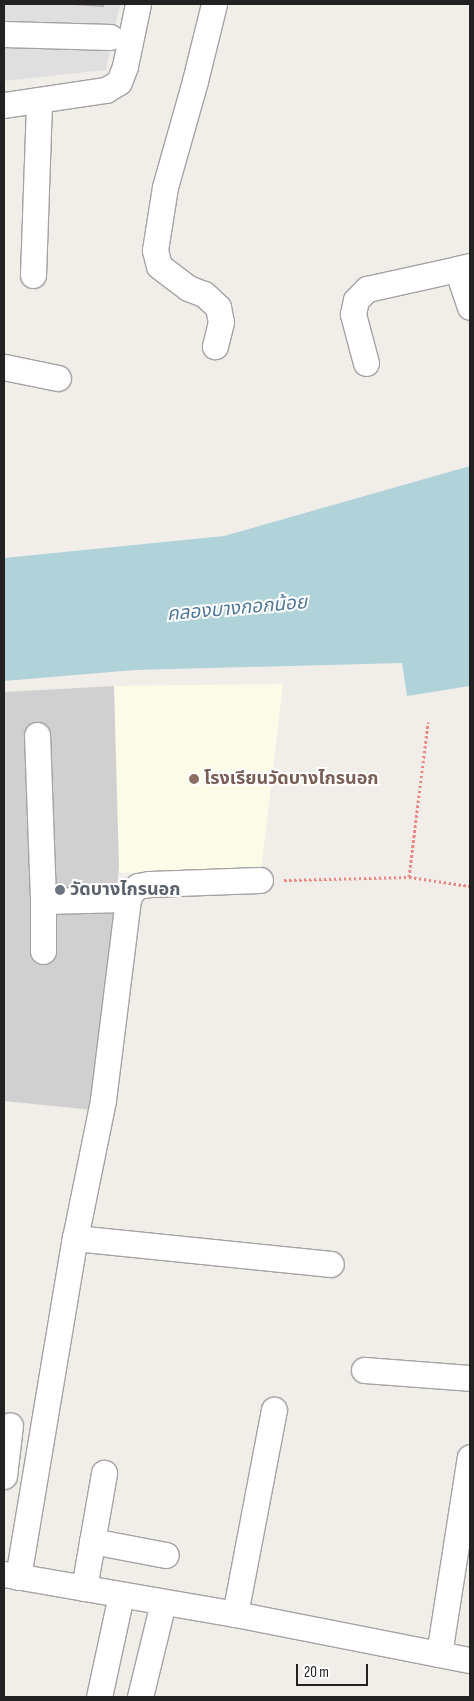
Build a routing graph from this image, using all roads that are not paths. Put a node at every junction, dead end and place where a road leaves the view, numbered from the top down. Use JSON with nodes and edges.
{"nodes":[{"id":1,"x":138,"y":4,"type":"edge"},
{"id":2,"x":214,"y":4,"type":"edge"},
{"id":3,"x":4,"y":34,"type":"edge"},
{"id":4,"x":110,"y":38,"type":"dead end"},
{"id":5,"x":39,"y":100,"type":"junction"},
{"id":6,"x":4,"y":105,"type":"edge"},
{"id":7,"x":464,"y":267,"type":"edge"},
{"id":8,"x":33,"y":275,"type":"dead end"},
{"id":9,"x":470,"y":307,"type":"edge"},
{"id":10,"x":215,"y":346,"type":"dead end"},
{"id":11,"x":366,"y":363,"type":"dead end"},
{"id":12,"x":4,"y":367,"type":"edge"},
{"id":13,"x":58,"y":378,"type":"dead end"},
{"id":14,"x":37,"y":735,"type":"dead end"},
{"id":15,"x":260,"y":880,"type":"road end"},
{"id":16,"x":128,"y":899,"type":"junction"},
{"id":17,"x":43,"y":901,"type":"junction"},
{"id":18,"x":44,"y":951,"type":"dead end"},
{"id":19,"x":75,"y":1238,"type":"junction"},
{"id":20,"x":331,"y":1264,"type":"dead end"},
{"id":21,"x":364,"y":1370,"type":"dead end"},
{"id":22,"x":470,"y":1378,"type":"edge"},
{"id":23,"x":274,"y":1410,"type":"dead end"},
{"id":24,"x":10,"y":1425,"type":"dead end"},
{"id":25,"x":470,"y":1457,"type":"edge"},
{"id":26,"x":104,"y":1473,"type":"dead end"},
{"id":27,"x":4,"y":1476,"type":"edge"},
{"id":28,"x":92,"y":1541,"type":"junction"},
{"id":29,"x":166,"y":1555,"type":"dead end"},
{"id":30,"x":11,"y":1576,"type":"edge"},
{"id":31,"x":84,"y":1588,"type":"junction"},
{"id":32,"x":120,"y":1595,"type":"junction"},
{"id":33,"x":163,"y":1603,"type":"junction"},
{"id":34,"x":235,"y":1614,"type":"junction"},
{"id":35,"x":439,"y":1654,"type":"junction"},
{"id":36,"x":470,"y":1660,"type":"edge"},
{"id":37,"x":99,"y":1697,"type":"edge"},
{"id":38,"x":140,"y":1697,"type":"edge"}],
"edges":[{"from":1,"to":5,"type":"street"},
{"from":2,"to":10,"type":"street"},
{"from":3,"to":4,"type":"street"},
{"from":5,"to":6,"type":"street"},
{"from":5,"to":8,"type":"street"},
{"from":7,"to":9,"type":"street"},
{"from":7,"to":11,"type":"street"},
{"from":12,"to":13,"type":"street"},
{"from":14,"to":17,"type":"street"},
{"from":15,"to":16,"type":"street"},
{"from":16,"to":17,"type":"street"},
{"from":16,"to":19,"type":"street"},
{"from":17,"to":18,"type":"street"},
{"from":19,"to":20,"type":"street"},
{"from":19,"to":30,"type":"street"},
{"from":21,"to":22,"type":"street"},
{"from":23,"to":34,"type":"street"},
{"from":24,"to":27,"type":"street"},
{"from":25,"to":35,"type":"street"},
{"from":26,"to":28,"type":"street"},
{"from":28,"to":29,"type":"street"},
{"from":28,"to":31,"type":"street"},
{"from":30,"to":31,"type":"street"},
{"from":31,"to":32,"type":"street"},
{"from":32,"to":33,"type":"street"},
{"from":32,"to":37,"type":"street"},
{"from":33,"to":34,"type":"street"},
{"from":33,"to":38,"type":"street"},
{"from":34,"to":35,"type":"street"},
{"from":35,"to":36,"type":"street"}]}
